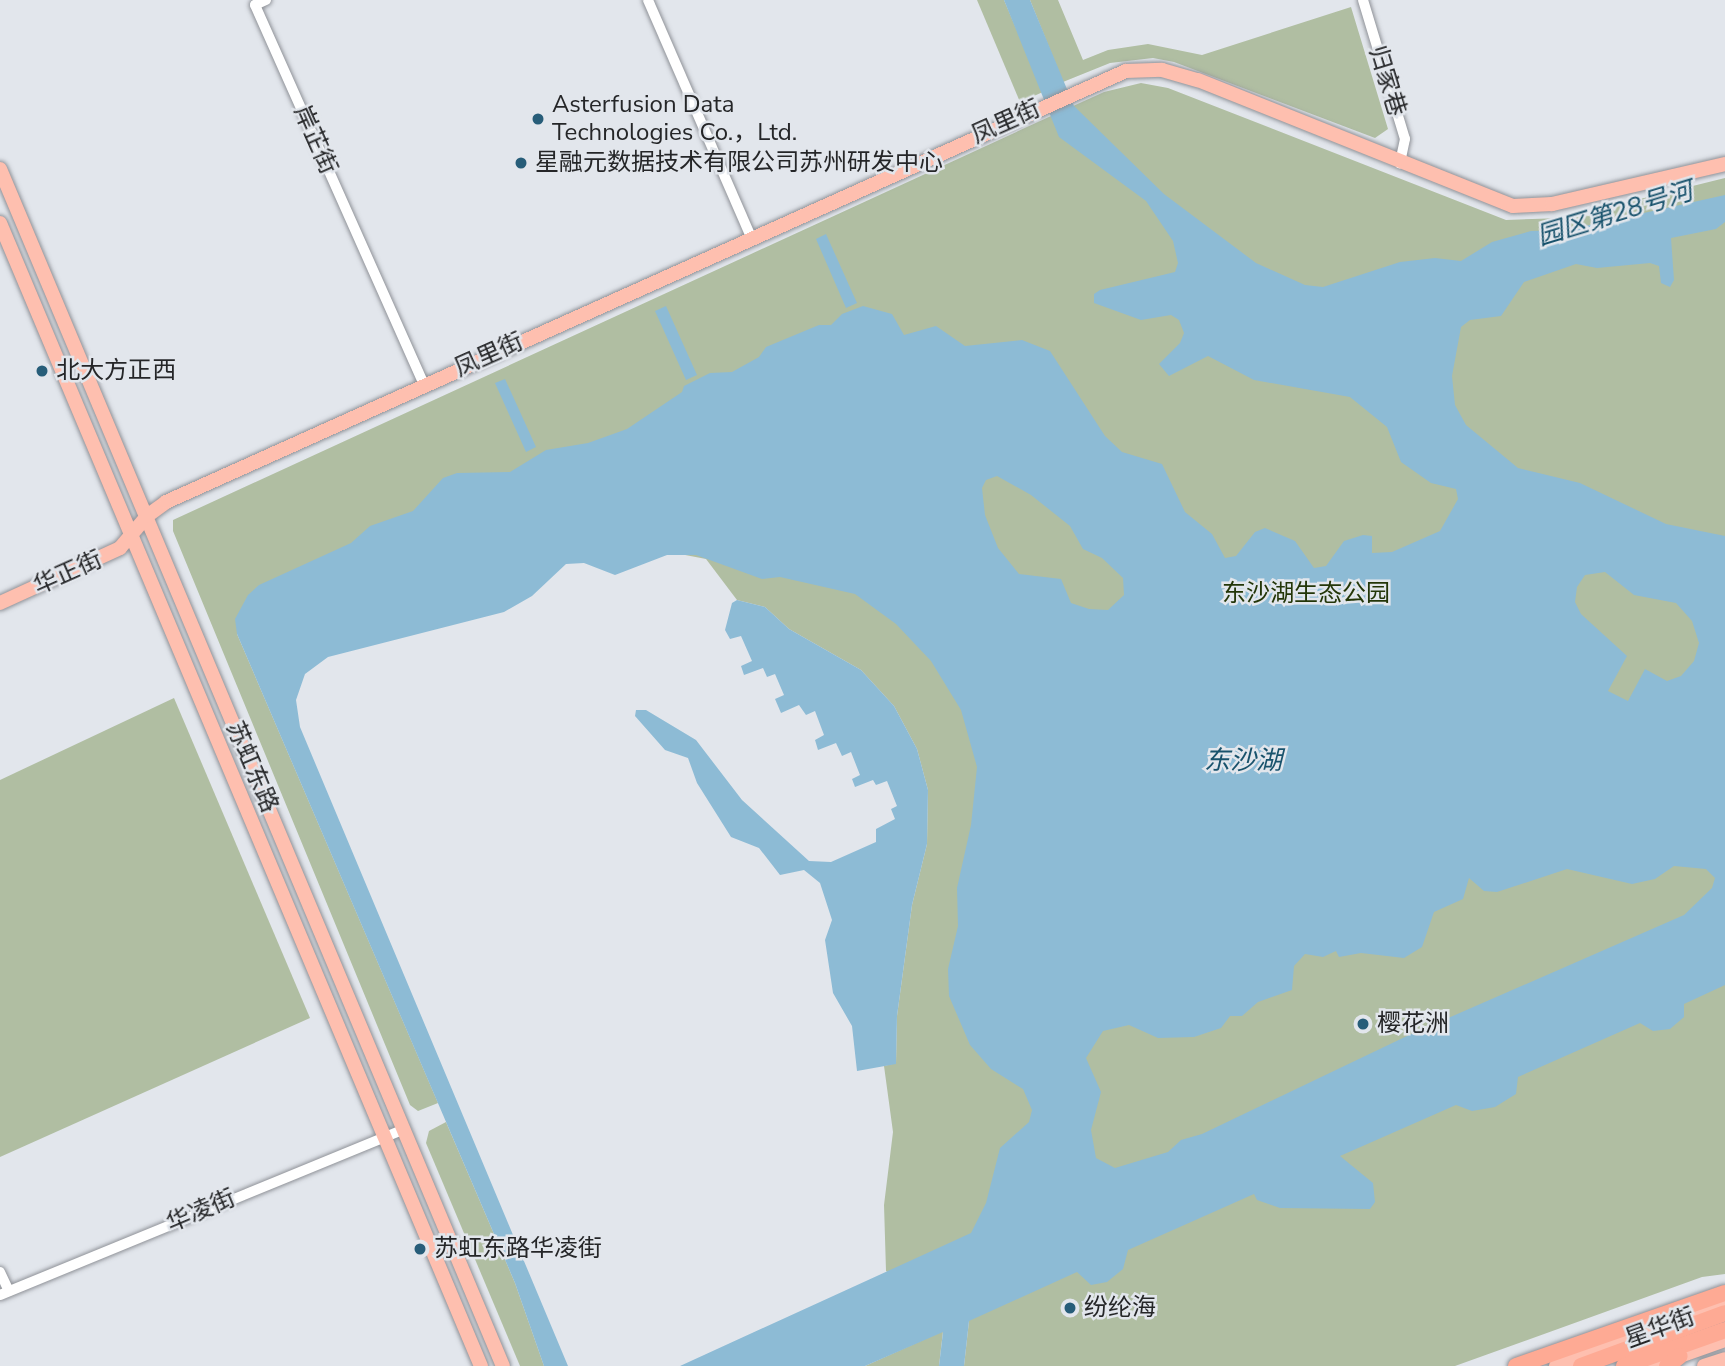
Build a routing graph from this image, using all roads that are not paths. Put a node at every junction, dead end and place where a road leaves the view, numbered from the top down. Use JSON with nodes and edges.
{"nodes":[{"id":1,"x":266,"y":0,"type":"edge"},
{"id":2,"x":648,"y":0,"type":"edge"},
{"id":3,"x":1363,"y":0,"type":"edge"},
{"id":4,"x":1400,"y":163,"type":"junction"},
{"id":5,"x":1725,"y":164,"type":"edge"},
{"id":6,"x":0,"y":169,"type":"edge"},
{"id":7,"x":0,"y":223,"type":"edge"},
{"id":8,"x":752,"y":239,"type":"junction"},
{"id":9,"x":424,"y":384,"type":"junction"},
{"id":10,"x":147,"y":516,"type":"junction"},
{"id":11,"x":131,"y":535,"type":"junction"},
{"id":12,"x":0,"y":603,"type":"edge"},
{"id":13,"x":403,"y":1130,"type":"junction"},
{"id":14,"x":385,"y":1137,"type":"junction"},
{"id":15,"x":0,"y":1272,"type":"edge"},
{"id":16,"x":4,"y":1293,"type":"edge"},
{"id":17,"x":1725,"y":1295,"type":"edge"},
{"id":18,"x":1725,"y":1304,"type":"edge"},
{"id":19,"x":1725,"y":1313,"type":"edge"},
{"id":20,"x":1725,"y":1330,"type":"edge"},
{"id":21,"x":1725,"y":1340,"type":"edge"},
{"id":22,"x":1725,"y":1359,"type":"edge"},
{"id":23,"x":1674,"y":1361,"type":"edge"},
{"id":24,"x":481,"y":1366,"type":"edge"},
{"id":25,"x":503,"y":1366,"type":"edge"},
{"id":26,"x":1516,"y":1366,"type":"edge"},
{"id":27,"x":1535,"y":1366,"type":"edge"},
{"id":28,"x":1556,"y":1366,"type":"edge"},
{"id":29,"x":1581,"y":1366,"type":"edge"},
{"id":30,"x":1624,"y":1366,"type":"edge"},
{"id":31,"x":1653,"y":1366,"type":"edge"},
{"id":32,"x":1704,"y":1366,"type":"edge"}],
"edges":[{"from":1,"to":9,"type":"street","name":"岸芷街"},
{"from":2,"to":8,"type":"street"},
{"from":3,"to":4,"type":"street","name":"归家巷"},
{"from":4,"to":5,"type":"main road","name":"凤里街"},
{"from":4,"to":8,"type":"main road","name":"凤里街"},
{"from":6,"to":10,"type":"main road","name":"苏虹东路"},
{"from":7,"to":11,"type":"main road","name":"苏虹东路"},
{"from":8,"to":9,"type":"main road","name":"凤里街"},
{"from":9,"to":10,"type":"main road","name":"凤里街"},
{"from":10,"to":11,"type":"main road","name":"凤里街"},
{"from":10,"to":13,"type":"main road","name":"苏虹东路"},
{"from":11,"to":12,"type":"main road","name":"华正街"},
{"from":11,"to":14,"type":"main road","name":"苏虹东路"},
{"from":13,"to":14,"type":"street","name":"华凌街"},
{"from":13,"to":25,"type":"main road","name":"苏虹东路"},
{"from":14,"to":16,"type":"street","name":"华凌街"},
{"from":14,"to":24,"type":"main road","name":"苏虹东路"},
{"from":15,"to":16,"type":"street"},
{"from":17,"to":26,"type":"highway"},
{"from":17,"to":27,"type":"highway"},
{"from":18,"to":28,"type":"main road","name":"星华街"},
{"from":19,"to":29,"type":"highway"},
{"from":20,"to":30,"type":"highway"},
{"from":21,"to":23,"type":"main road","name":"星华街"},
{"from":22,"to":32,"type":"main road"},
{"from":23,"to":31,"type":"main road","name":"星华街"}]}
